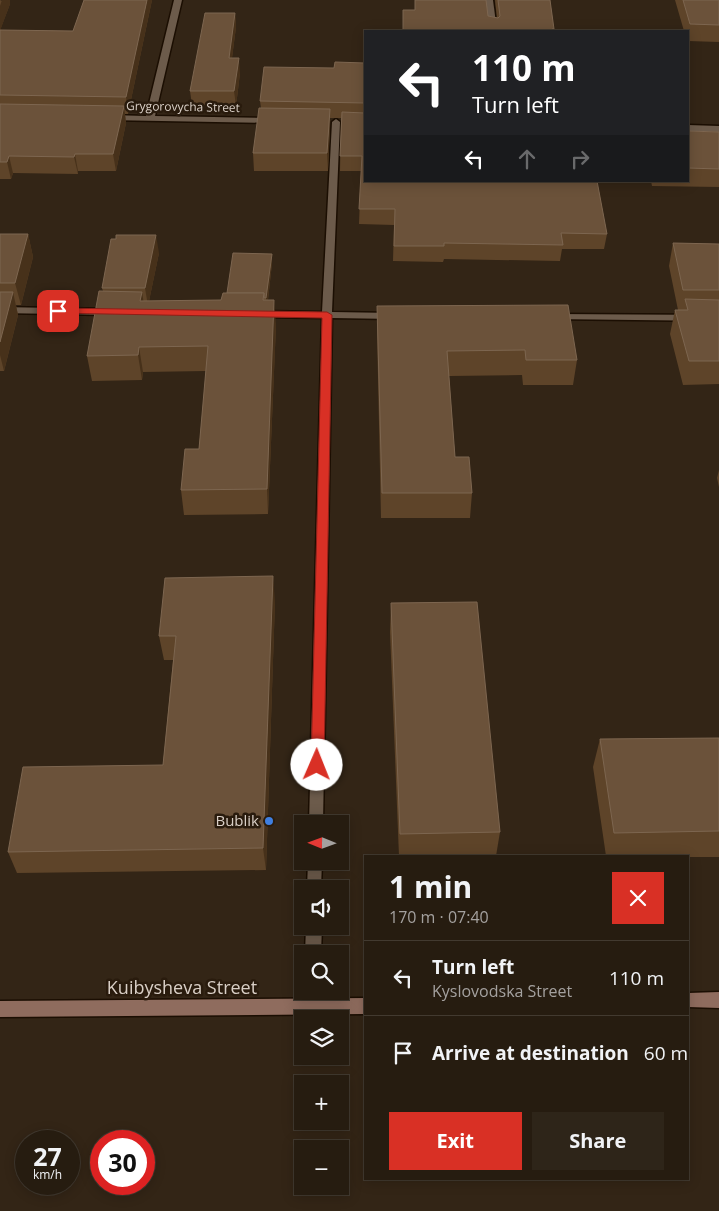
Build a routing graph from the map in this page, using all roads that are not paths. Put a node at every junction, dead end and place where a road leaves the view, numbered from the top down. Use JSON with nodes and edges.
{"nodes":[{"id":1,"x":178,"y":0,"type":"edge"},
{"id":2,"x":489,"y":0,"type":"edge"},
{"id":3,"x":493,"y":30,"type":"edge"},
{"id":4,"x":100,"y":118,"type":"edge"},
{"id":5,"x":150,"y":119,"type":"junction"},
{"id":6,"x":287,"y":121,"type":"edge"},
{"id":7,"x":336,"y":122,"type":"dead end"},
{"id":8,"x":689,"y":128,"type":"edge"},
{"id":9,"x":719,"y":129,"type":"edge"},
{"id":10,"x":0,"y":310,"type":"edge"},
{"id":11,"x":119,"y":312,"type":"edge"},
{"id":12,"x":248,"y":314,"type":"edge"},
{"id":13,"x":327,"y":315,"type":"junction"},
{"id":14,"x":406,"y":316,"type":"edge"},
{"id":15,"x":543,"y":317,"type":"edge"},
{"id":16,"x":719,"y":318,"type":"edge"},
{"id":17,"x":316,"y":815,"type":"edge"},
{"id":18,"x":312,"y":1000,"type":"edge"},
{"id":19,"x":689,"y":1000,"type":"edge"},
{"id":20,"x":719,"y":1000,"type":"edge"},
{"id":21,"x":364,"y":1006,"type":"edge"},
{"id":22,"x":312,"y":1007,"type":"junction"},
{"id":23,"x":0,"y":1009,"type":"edge"}],
"edges":[{"from":1,"to":5,"type":"street"},
{"from":2,"to":3,"type":"street"},
{"from":4,"to":5,"type":"street","name":"Grygorovycha Street"},
{"from":5,"to":6,"type":"street","name":"Grygorovycha Street"},
{"from":7,"to":13,"type":"street"},
{"from":8,"to":9,"type":"street"},
{"from":10,"to":11,"type":"street"},
{"from":12,"to":13,"type":"street"},
{"from":13,"to":14,"type":"street"},
{"from":13,"to":17,"type":"street"},
{"from":15,"to":16,"type":"street"},
{"from":18,"to":22,"type":"street"},
{"from":19,"to":20,"type":"main road"},
{"from":21,"to":22,"type":"main road","name":"Kuibysheva Street"},
{"from":22,"to":23,"type":"main road","name":"Kuibysheva Street"}]}
